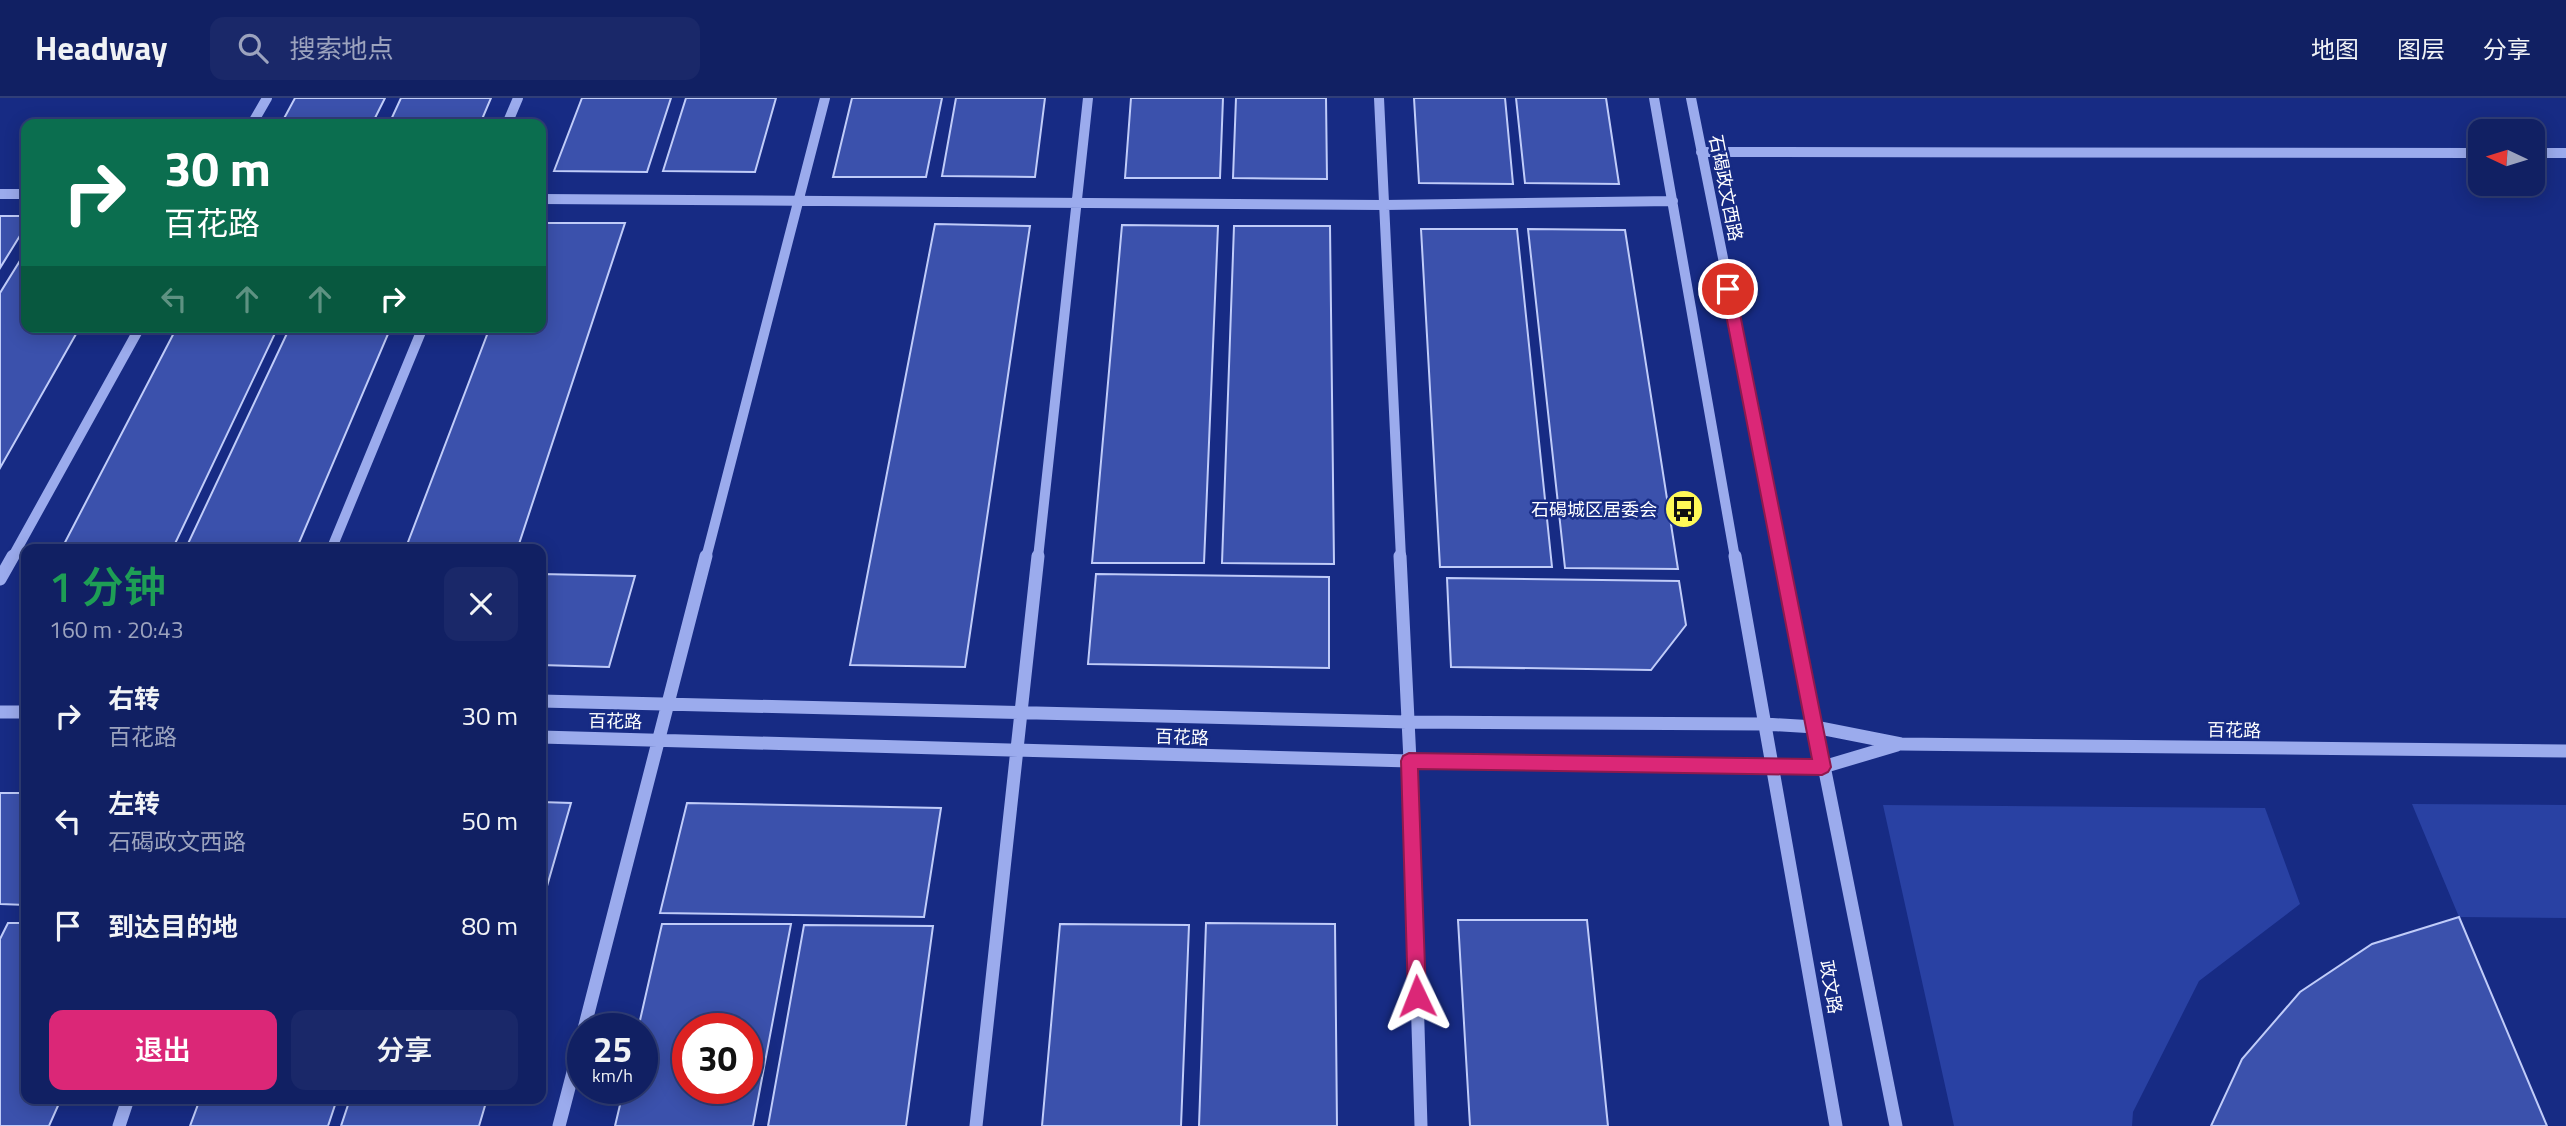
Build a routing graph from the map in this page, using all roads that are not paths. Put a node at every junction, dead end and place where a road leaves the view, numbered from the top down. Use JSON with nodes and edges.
{"nodes":[{"id":1,"x":267,"y":98,"type":"edge"},
{"id":2,"x":518,"y":98,"type":"edge"},
{"id":3,"x":825,"y":98,"type":"edge"},
{"id":4,"x":1088,"y":98,"type":"edge"},
{"id":5,"x":1379,"y":98,"type":"edge"},
{"id":6,"x":1654,"y":98,"type":"edge"},
{"id":7,"x":1691,"y":98,"type":"edge"},
{"id":8,"x":255,"y":119,"type":"edge"},
{"id":9,"x":509,"y":119,"type":"edge"},
{"id":10,"x":1701,"y":152,"type":"junction"},
{"id":11,"x":2468,"y":153,"type":"edge"},
{"id":12,"x":2545,"y":153,"type":"edge"},
{"id":13,"x":2566,"y":153,"type":"edge"},
{"id":14,"x":0,"y":194,"type":"edge"},
{"id":15,"x":21,"y":194,"type":"edge"},
{"id":16,"x":546,"y":199,"type":"edge"},
{"id":17,"x":800,"y":201,"type":"junction"},
{"id":18,"x":1674,"y":201,"type":"junction"},
{"id":19,"x":1076,"y":203,"type":"junction"},
{"id":20,"x":1384,"y":205,"type":"junction"},
{"id":21,"x":137,"y":333,"type":"edge"},
{"id":22,"x":421,"y":333,"type":"edge"},
{"id":23,"x":333,"y":544,"type":"edge"},
{"id":24,"x":0,"y":579,"type":"edge"},
{"id":25,"x":546,"y":701,"type":"edge"},
{"id":26,"x":669,"y":704,"type":"junction"},
{"id":27,"x":0,"y":712,"type":"edge"},
{"id":28,"x":21,"y":712,"type":"edge"},
{"id":29,"x":1021,"y":712,"type":"junction"},
{"id":30,"x":1407,"y":722,"type":"junction"},
{"id":31,"x":1765,"y":724,"type":"junction"},
{"id":32,"x":1815,"y":727,"type":"junction"},
{"id":33,"x":546,"y":737,"type":"edge"},
{"id":34,"x":659,"y":740,"type":"junction"},
{"id":35,"x":1901,"y":744,"type":"junction"},
{"id":36,"x":1017,"y":750,"type":"junction"},
{"id":37,"x":2566,"y":751,"type":"edge"},
{"id":38,"x":1409,"y":761,"type":"junction"},
{"id":39,"x":1773,"y":766,"type":"junction"},
{"id":40,"x":1822,"y":767,"type":"junction"},
{"id":41,"x":1841,"y":862,"type":"joint"},
{"id":42,"x":588,"y":1013,"type":"edge"},
{"id":43,"x":567,"y":1094,"type":"edge"},
{"id":44,"x":126,"y":1104,"type":"edge"},
{"id":45,"x":119,"y":1126,"type":"edge"},
{"id":46,"x":559,"y":1126,"type":"edge"},
{"id":47,"x":976,"y":1126,"type":"edge"},
{"id":48,"x":1421,"y":1126,"type":"edge"},
{"id":49,"x":1836,"y":1126,"type":"edge"},
{"id":50,"x":1896,"y":1126,"type":"edge"}],
"edges":[{"from":1,"to":8,"type":"street"},
{"from":2,"to":9,"type":"street"},
{"from":3,"to":17,"type":"street"},
{"from":4,"to":19,"type":"street"},
{"from":5,"to":20,"type":"street"},
{"from":6,"to":18,"type":"street"},
{"from":7,"to":10,"type":"street","name":"石碣政文西路"},
{"from":10,"to":11,"type":"street"},
{"from":10,"to":32,"type":"street","name":"石碣政文西路"},
{"from":12,"to":13,"type":"street"},
{"from":14,"to":15,"type":"street"},
{"from":16,"to":17,"type":"street"},
{"from":17,"to":19,"type":"street"},
{"from":17,"to":26,"type":"street"},
{"from":18,"to":20,"type":"street"},
{"from":18,"to":31,"type":"street"},
{"from":19,"to":20,"type":"street"},
{"from":19,"to":29,"type":"street"},
{"from":20,"to":30,"type":"street"},
{"from":21,"to":24,"type":"street"},
{"from":22,"to":23,"type":"street"},
{"from":25,"to":26,"type":"street","name":"百花路"},
{"from":26,"to":29,"type":"street","name":"百花路"},
{"from":26,"to":34,"type":"street"},
{"from":27,"to":28,"type":"street"},
{"from":29,"to":30,"type":"street","name":"百花路"},
{"from":29,"to":36,"type":"street"},
{"from":30,"to":31,"type":"street","name":"百花路"},
{"from":30,"to":38,"type":"street"},
{"from":31,"to":32,"type":"street","name":"百花路"},
{"from":31,"to":39,"type":"street"},
{"from":32,"to":35,"type":"street","name":"百花路"},
{"from":32,"to":40,"type":"street","name":"石碣政文西路"},
{"from":33,"to":34,"type":"street","name":"百花路"},
{"from":34,"to":36,"type":"street","name":"百花路"},
{"from":34,"to":42,"type":"street"},
{"from":35,"to":37,"type":"street","name":"百花路"},
{"from":35,"to":40,"type":"street","name":"百花路"},
{"from":36,"to":38,"type":"street","name":"百花路"},
{"from":36,"to":47,"type":"street"},
{"from":38,"to":39,"type":"street","name":"百花路"},
{"from":38,"to":48,"type":"street"},
{"from":39,"to":40,"type":"street","name":"百花路"},
{"from":39,"to":49,"type":"street","name":"政文路"},
{"from":40,"to":41,"type":"street","name":"石碣政文西路"},
{"from":41,"to":50,"type":"street","name":"政文路"},
{"from":43,"to":46,"type":"street"},
{"from":44,"to":45,"type":"street"}]}
